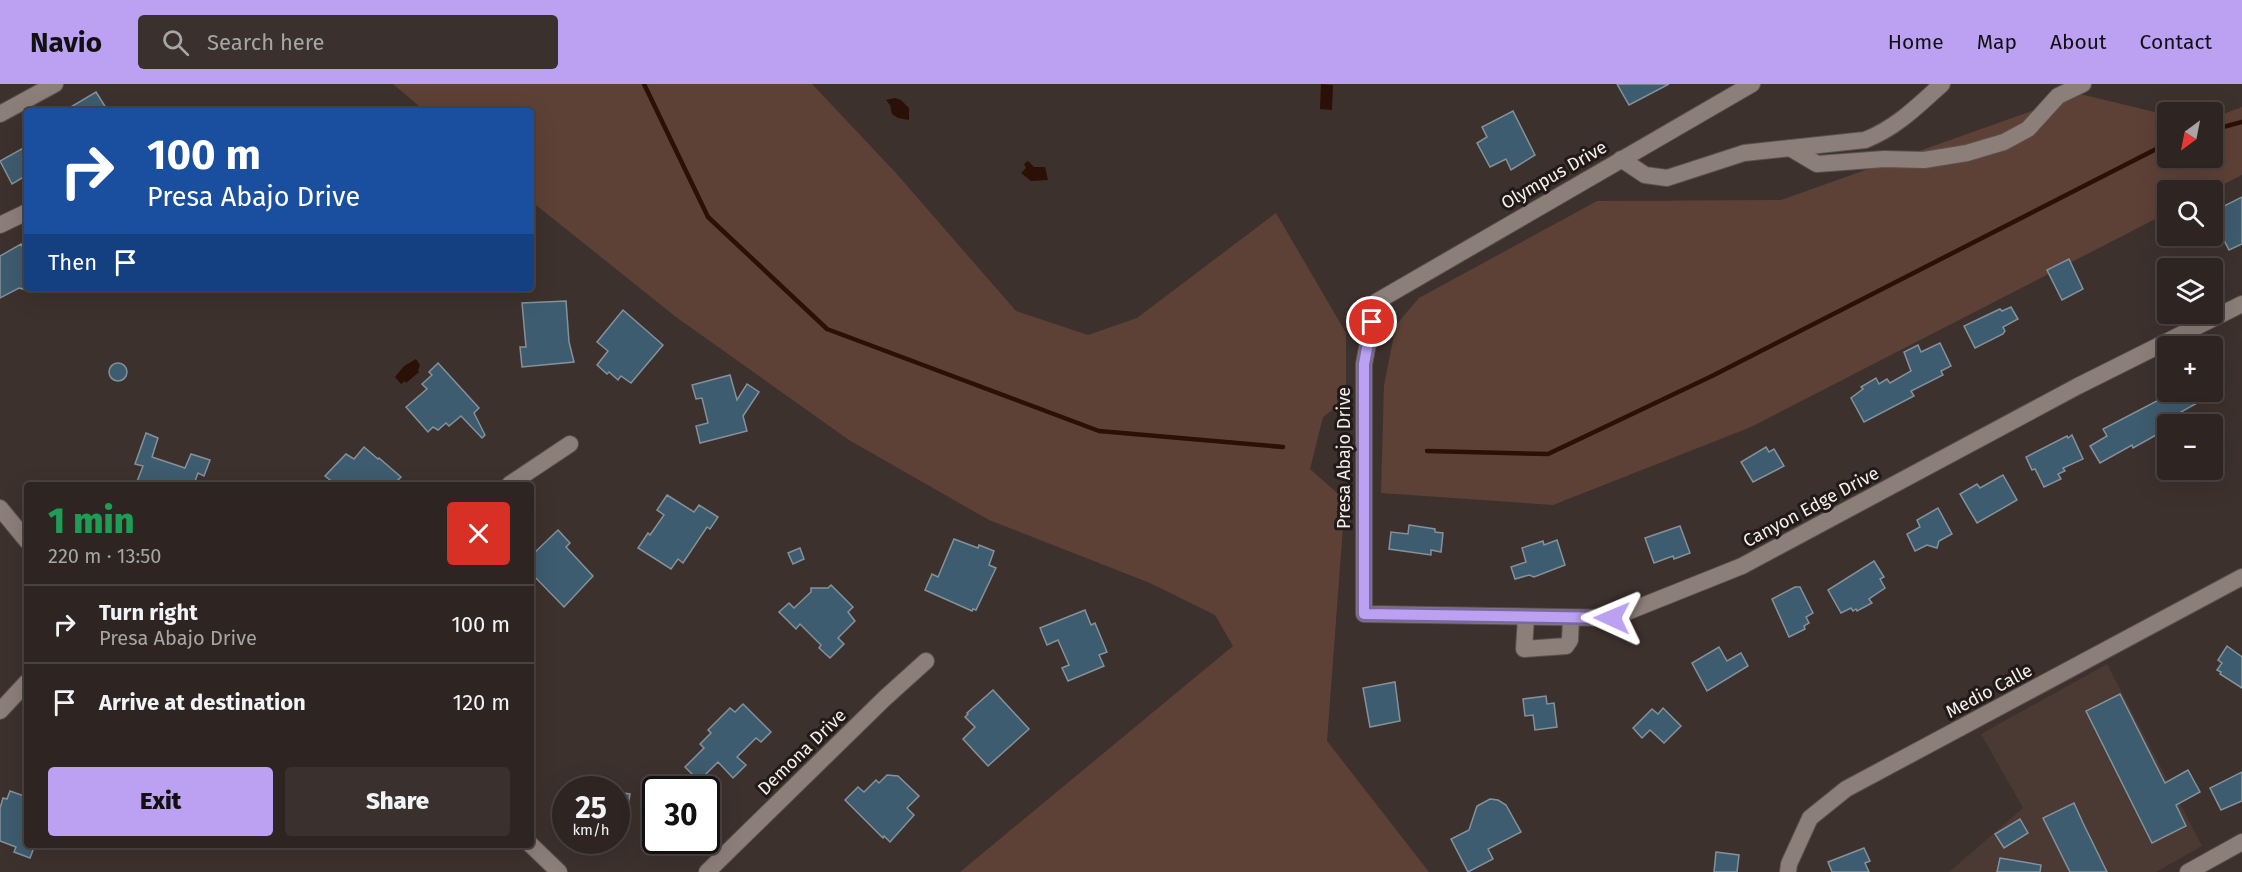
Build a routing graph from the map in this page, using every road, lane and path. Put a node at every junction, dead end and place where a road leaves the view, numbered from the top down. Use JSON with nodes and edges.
{"nodes":[{"id":1,"x":55,"y":84,"type":"edge"},
{"id":2,"x":1752,"y":84,"type":"edge"},
{"id":3,"x":1942,"y":84,"type":"edge"},
{"id":4,"x":2083,"y":84,"type":"edge"},
{"id":5,"x":0,"y":114,"type":"edge"},
{"id":6,"x":1790,"y":148,"type":"junction"},
{"id":7,"x":1621,"y":159,"type":"junction"},
{"id":8,"x":24,"y":213,"type":"edge"},
{"id":9,"x":0,"y":225,"type":"edge"},
{"id":10,"x":1376,"y":302,"type":"joint"},
{"id":11,"x":2242,"y":304,"type":"edge"},
{"id":12,"x":570,"y":444,"type":"dead end"},
{"id":13,"x":513,"y":482,"type":"edge"},
{"id":14,"x":0,"y":508,"type":"edge"},
{"id":15,"x":24,"y":537,"type":"edge"},
{"id":16,"x":2242,"y":577,"type":"edge"},
{"id":17,"x":1364,"y":614,"type":"joint"},
{"id":18,"x":1526,"y":617,"type":"junction"},
{"id":19,"x":1571,"y":618,"type":"junction"},
{"id":20,"x":926,"y":661,"type":"dead end"},
{"id":21,"x":24,"y":685,"type":"edge"},
{"id":22,"x":0,"y":711,"type":"edge"},
{"id":23,"x":2242,"y":842,"type":"edge"},
{"id":24,"x":534,"y":848,"type":"edge"},
{"id":25,"x":559,"y":872,"type":"edge"},
{"id":26,"x":707,"y":872,"type":"edge"},
{"id":27,"x":1788,"y":872,"type":"edge"},
{"id":28,"x":2188,"y":872,"type":"edge"}],
"edges":[{"from":1,"to":5,"type":"street"},
{"from":2,"to":7,"type":"street","name":"Olympus Drive"},
{"from":3,"to":6,"type":"street"},
{"from":4,"to":6,"type":"street"},
{"from":6,"to":7,"type":"street"},
{"from":7,"to":10,"type":"street","name":"Olympus Drive"},
{"from":8,"to":9,"type":"street"},
{"from":10,"to":17,"type":"street","name":"Presa Abajo Drive"},
{"from":11,"to":19,"type":"street","name":"Canyon Edge Drive"},
{"from":12,"to":13,"type":"street"},
{"from":14,"to":15,"type":"street"},
{"from":16,"to":27,"type":"street","name":"Medio Calle"},
{"from":17,"to":18,"type":"street","name":"Canyon Edge Drive"},
{"from":18,"to":19,"type":"street","name":"Canyon Edge Drive"},
{"from":18,"to":19,"type":"street"},
{"from":20,"to":26,"type":"street","name":"Demona Drive"},
{"from":21,"to":22,"type":"street"},
{"from":23,"to":28,"type":"street"},
{"from":24,"to":25,"type":"street"}]}
